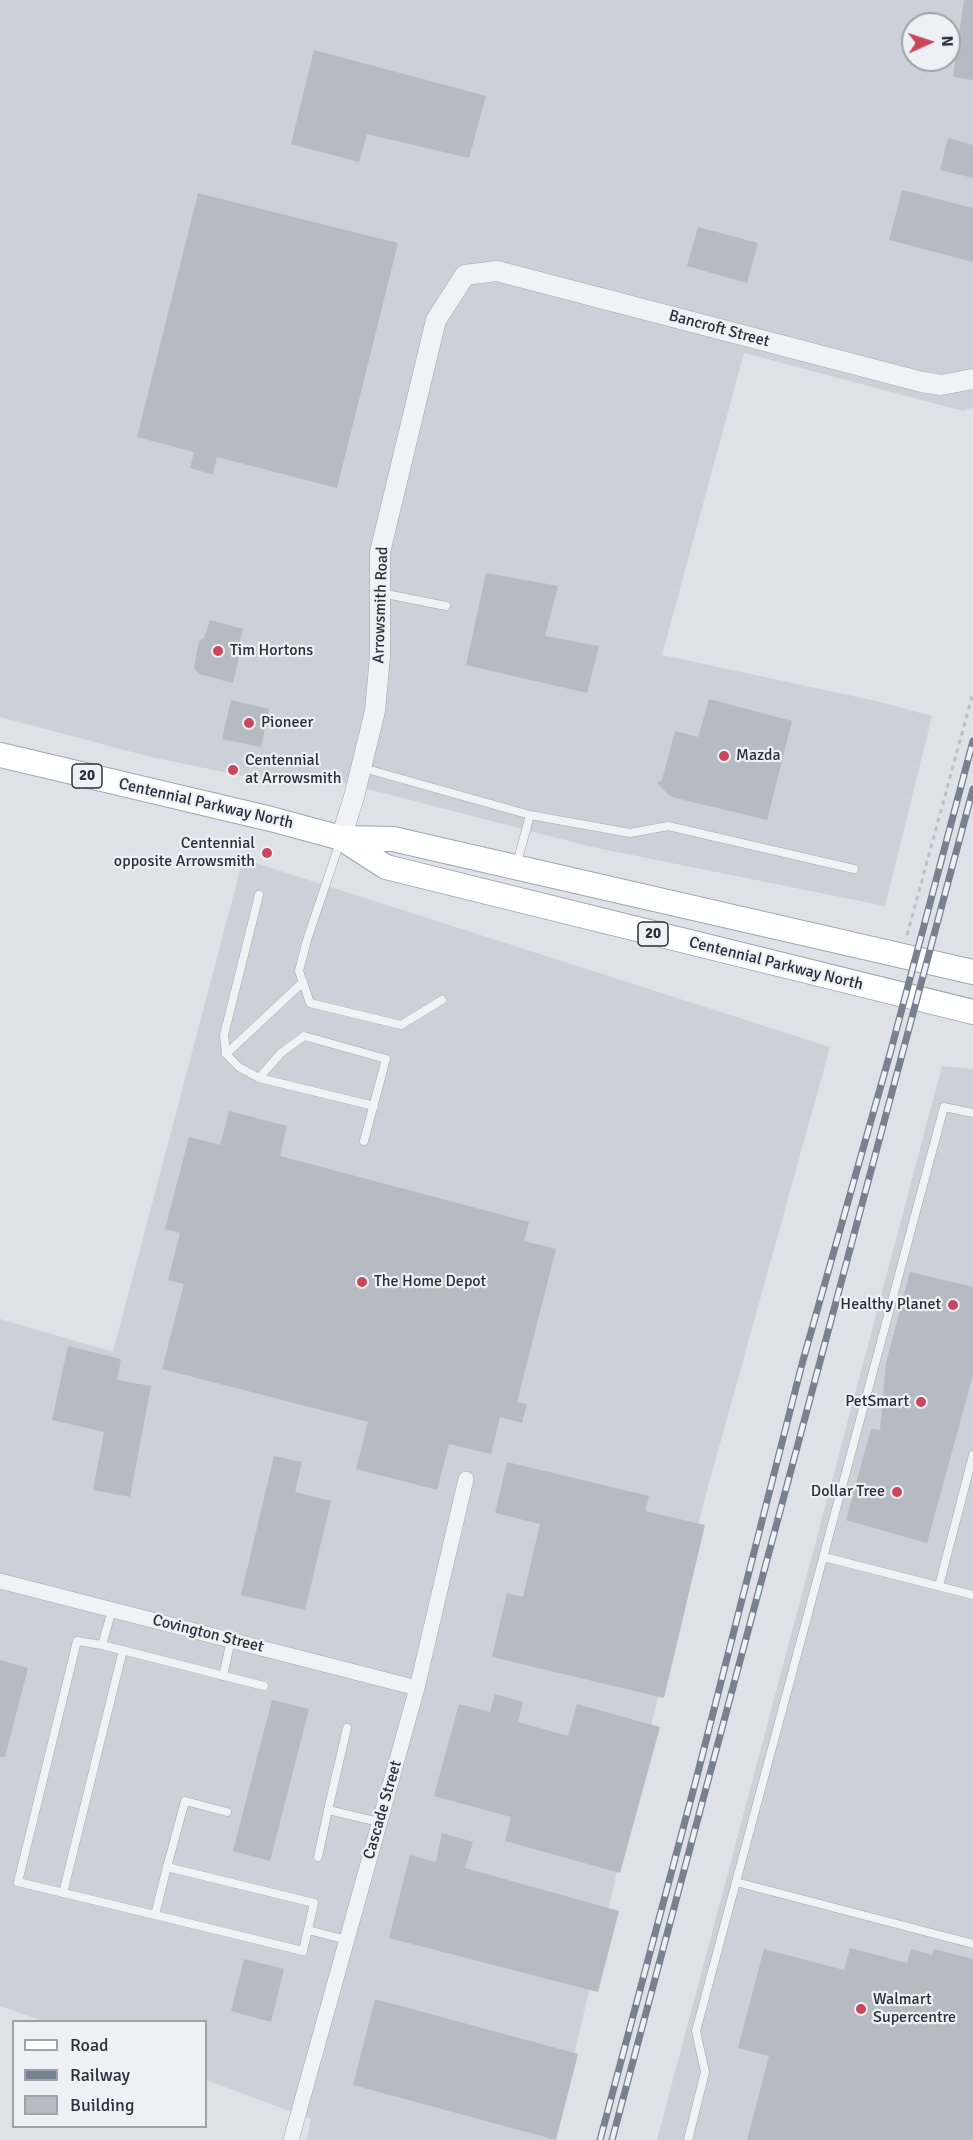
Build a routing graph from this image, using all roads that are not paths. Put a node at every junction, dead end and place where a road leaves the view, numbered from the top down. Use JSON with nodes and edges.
{"nodes":[{"id":1,"x":465,"y":275,"type":"joint"},
{"id":2,"x":973,"y":379,"type":"edge"},
{"id":3,"x":379,"y":593,"type":"junction"},
{"id":4,"x":446,"y":606,"type":"dead end"},
{"id":5,"x":0,"y":755,"type":"edge"},
{"id":6,"x":362,"y":768,"type":"junction"},
{"id":7,"x":530,"y":815,"type":"junction"},
{"id":8,"x":341,"y":838,"type":"junction"},
{"id":9,"x":516,"y":867,"type":"junction"},
{"id":10,"x":854,"y":868,"type":"dead end"},
{"id":11,"x":259,"y":895,"type":"dead end"},
{"id":12,"x":973,"y":972,"type":"edge"},
{"id":13,"x":303,"y":982,"type":"junction"},
{"id":14,"x":442,"y":1000,"type":"dead end"},
{"id":15,"x":973,"y":1012,"type":"edge"},
{"id":16,"x":226,"y":1054,"type":"junction"},
{"id":17,"x":259,"y":1078,"type":"junction"},
{"id":18,"x":374,"y":1106,"type":"junction"},
{"id":19,"x":973,"y":1113,"type":"edge"},
{"id":20,"x":364,"y":1142,"type":"dead end"},
{"id":21,"x":973,"y":1455,"type":"edge"},
{"id":22,"x":466,"y":1479,"type":"dead end"},
{"id":23,"x":824,"y":1557,"type":"junction"},
{"id":24,"x":0,"y":1581,"type":"edge"},
{"id":25,"x":939,"y":1586,"type":"junction"},
{"id":26,"x":973,"y":1595,"type":"edge"},
{"id":27,"x":112,"y":1610,"type":"junction"},
{"id":28,"x":231,"y":1640,"type":"junction"},
{"id":29,"x":102,"y":1645,"type":"junction"},
{"id":30,"x":123,"y":1650,"type":"junction"},
{"id":31,"x":223,"y":1676,"type":"junction"},
{"id":32,"x":264,"y":1686,"type":"dead end"},
{"id":33,"x":417,"y":1688,"type":"junction"},
{"id":34,"x":347,"y":1728,"type":"dead end"},
{"id":35,"x":328,"y":1810,"type":"junction"},
{"id":36,"x":227,"y":1812,"type":"dead end"},
{"id":37,"x":379,"y":1822,"type":"junction"},
{"id":38,"x":318,"y":1857,"type":"dead end"},
{"id":39,"x":167,"y":1867,"type":"junction"},
{"id":40,"x":736,"y":1882,"type":"junction"},
{"id":41,"x":63,"y":1893,"type":"junction"},
{"id":42,"x":155,"y":1915,"type":"junction"},
{"id":43,"x":308,"y":1930,"type":"junction"},
{"id":44,"x":346,"y":1940,"type":"junction"},
{"id":45,"x":973,"y":1944,"type":"edge"},
{"id":46,"x":291,"y":2140,"type":"edge"},
{"id":47,"x":688,"y":2140,"type":"edge"}],
"edges":[{"from":1,"to":2,"type":"street","name":"Bancroft Street"},
{"from":1,"to":3,"type":"street","name":"Arrowsmith Road"},
{"from":3,"to":4,"type":"lane"},
{"from":3,"to":6,"type":"street","name":"Arrowsmith Road"},
{"from":5,"to":8,"type":"main road","name":"Centennial Parkway North","number":"20"},
{"from":6,"to":7,"type":"lane"},
{"from":6,"to":8,"type":"street","name":"Arrowsmith Road"},
{"from":7,"to":9,"type":"lane"},
{"from":7,"to":10,"type":"lane"},
{"from":8,"to":9,"type":"main road","name":"Centennial Parkway North","number":"20"},
{"from":8,"to":13,"type":"lane"},
{"from":8,"to":15,"type":"main road","name":"Centennial Parkway North","number":"20"},
{"from":9,"to":12,"type":"main road","name":"Centennial Parkway North","number":"20"},
{"from":11,"to":16,"type":"lane"},
{"from":13,"to":14,"type":"lane"},
{"from":13,"to":16,"type":"lane"},
{"from":16,"to":17,"type":"lane"},
{"from":17,"to":18,"type":"lane"},
{"from":17,"to":18,"type":"lane"},
{"from":18,"to":20,"type":"lane"},
{"from":19,"to":23,"type":"lane"},
{"from":21,"to":25,"type":"lane"},
{"from":22,"to":33,"type":"street","name":"Cascade Street"},
{"from":23,"to":25,"type":"lane"},
{"from":23,"to":40,"type":"lane"},
{"from":24,"to":27,"type":"street","name":"Covington Street"},
{"from":25,"to":26,"type":"lane"},
{"from":27,"to":28,"type":"street","name":"Covington Street"},
{"from":27,"to":29,"type":"lane"},
{"from":28,"to":31,"type":"lane"},
{"from":28,"to":33,"type":"street","name":"Covington Street"},
{"from":29,"to":30,"type":"lane"},
{"from":29,"to":41,"type":"lane"},
{"from":30,"to":31,"type":"lane"},
{"from":30,"to":41,"type":"lane"},
{"from":31,"to":32,"type":"lane"},
{"from":33,"to":37,"type":"street","name":"Cascade Street"},
{"from":34,"to":35,"type":"lane"},
{"from":35,"to":37,"type":"lane"},
{"from":35,"to":38,"type":"lane"},
{"from":36,"to":39,"type":"lane"},
{"from":37,"to":44,"type":"street","name":"Cascade Street"},
{"from":39,"to":42,"type":"lane"},
{"from":39,"to":43,"type":"lane"},
{"from":40,"to":45,"type":"lane"},
{"from":40,"to":47,"type":"lane"},
{"from":41,"to":42,"type":"lane"},
{"from":42,"to":43,"type":"lane"},
{"from":43,"to":44,"type":"lane"},
{"from":44,"to":46,"type":"street","name":"Cascade Street"}]}
